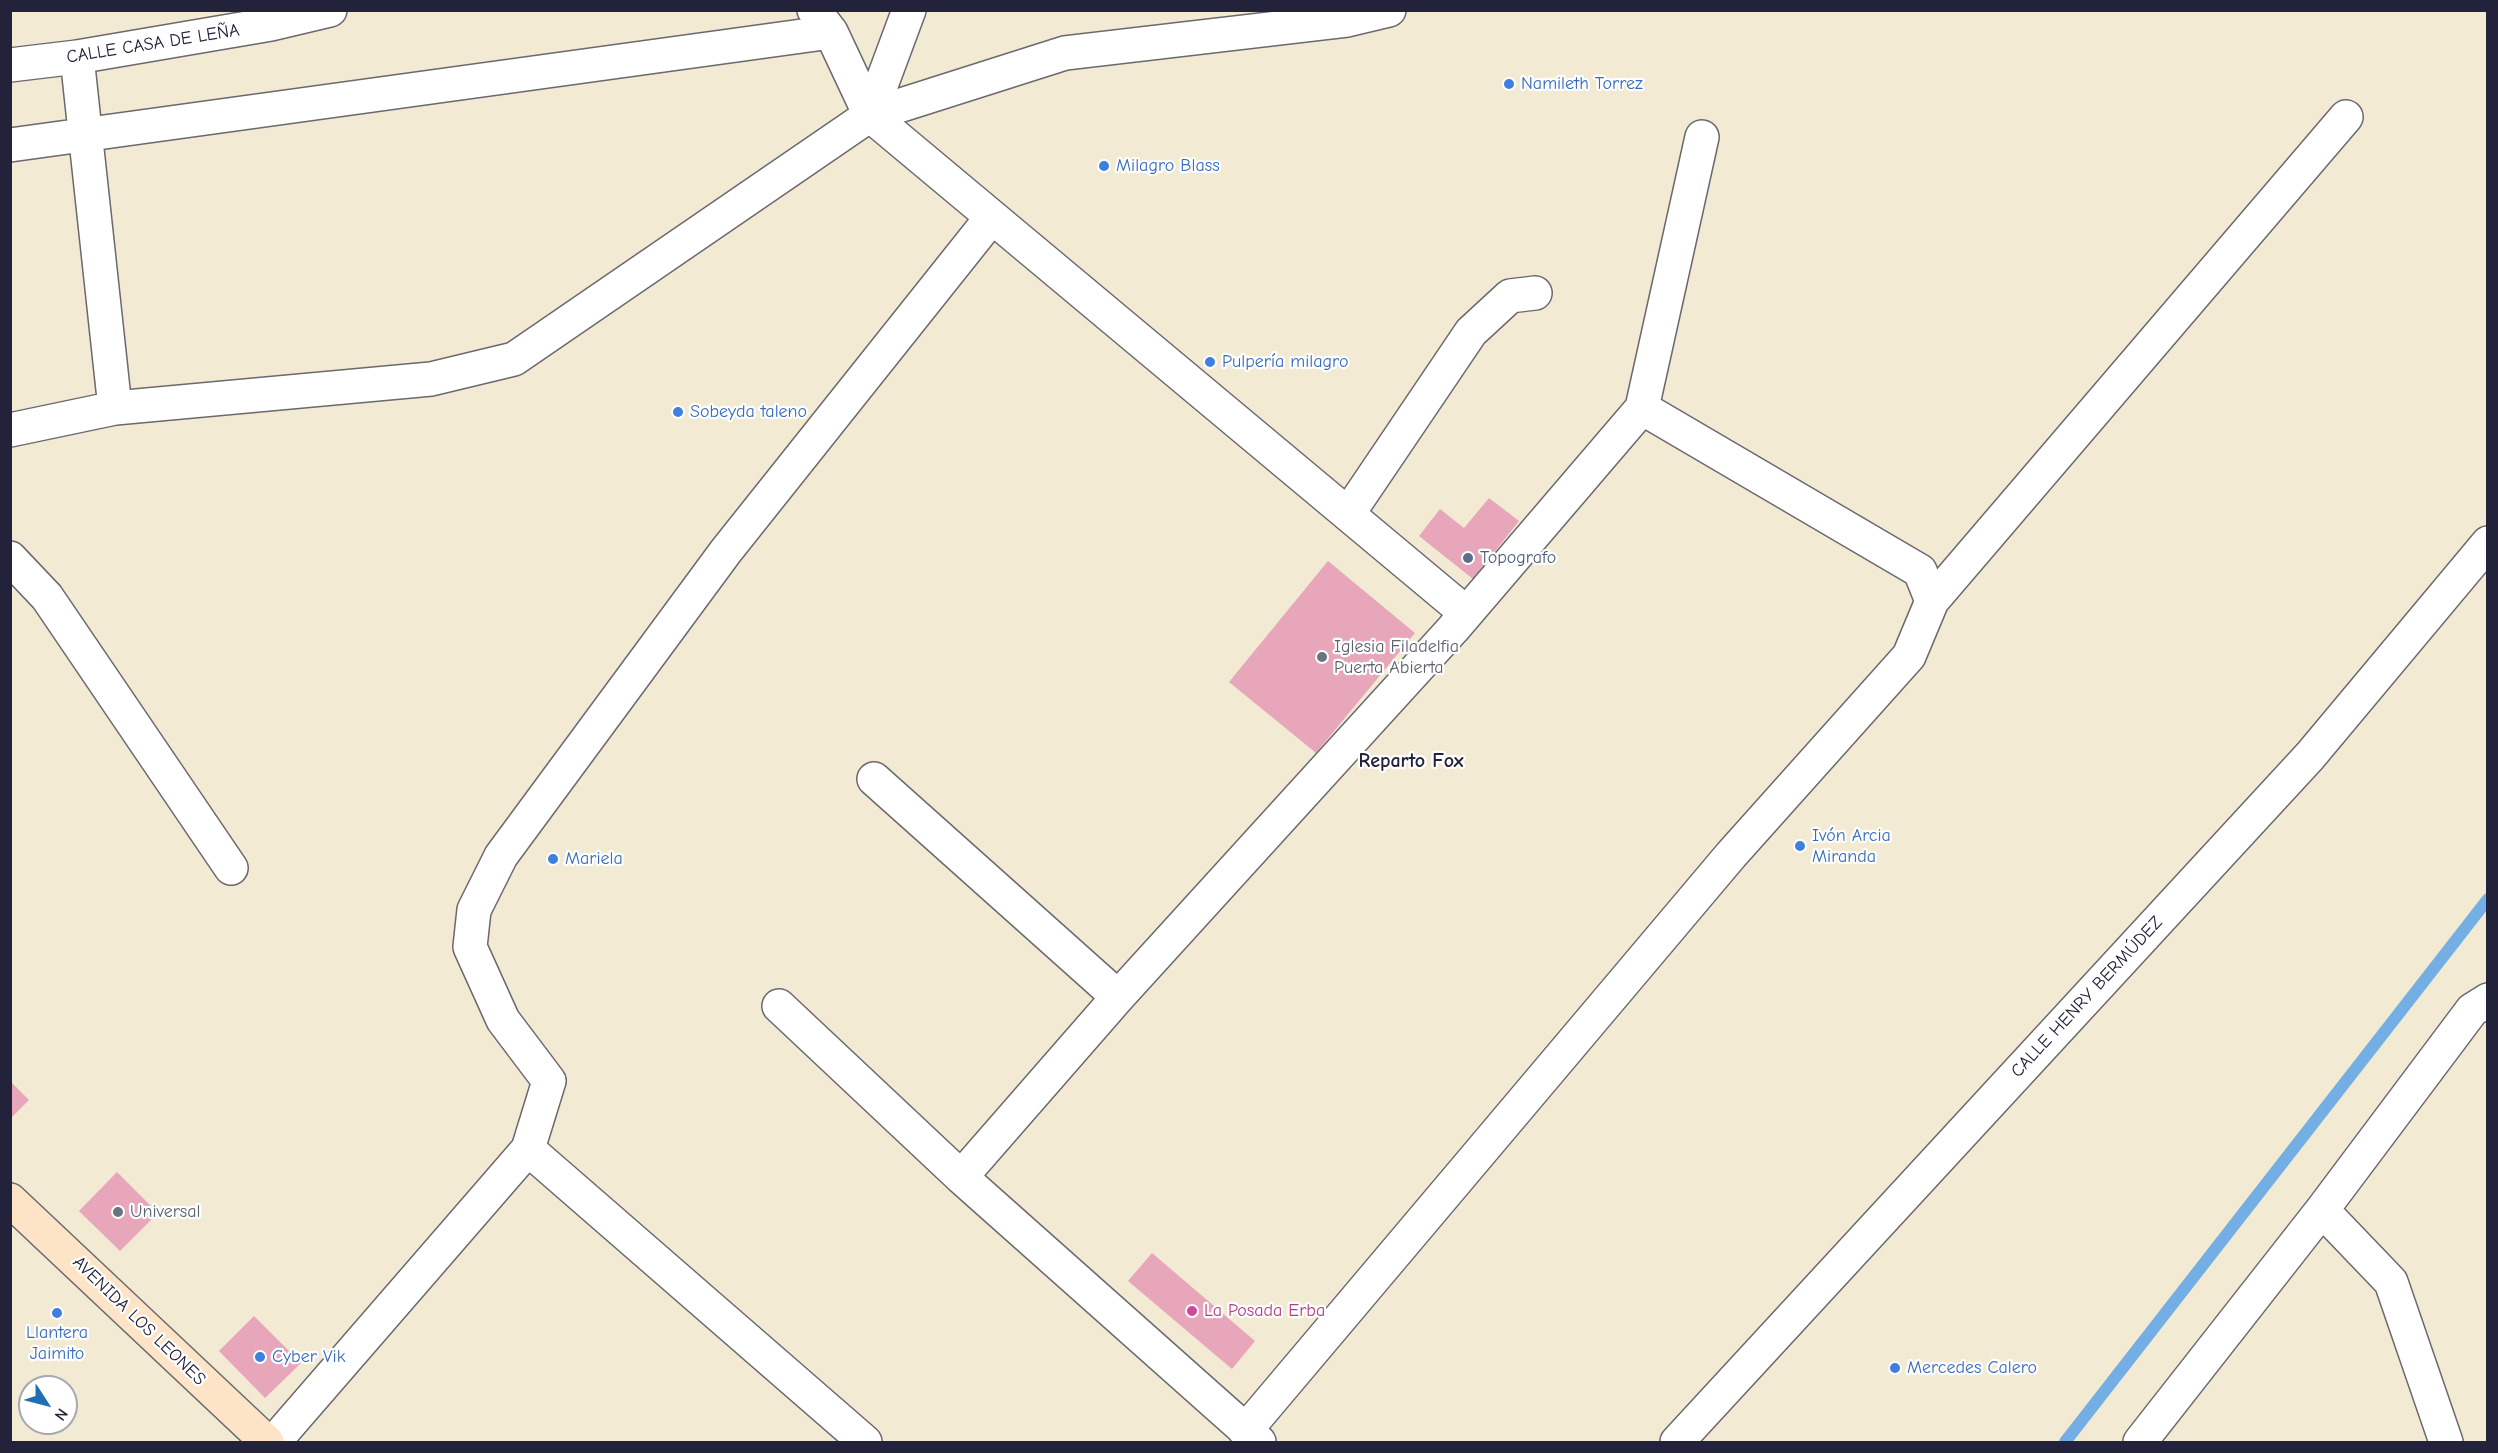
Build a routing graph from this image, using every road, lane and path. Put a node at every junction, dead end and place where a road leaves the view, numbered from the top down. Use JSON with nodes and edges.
{"nodes":[{"id":1,"x":330,"y":10,"type":"edge"},
{"id":2,"x":909,"y":10,"type":"edge"},
{"id":3,"x":1389,"y":10,"type":"edge"},
{"id":4,"x":822,"y":21,"type":"edge"},
{"id":5,"x":77,"y":57,"type":"junction"},
{"id":6,"x":10,"y":65,"type":"edge"},
{"id":7,"x":870,"y":116,"type":"junction"},
{"id":8,"x":2346,"y":117,"type":"dead end"},
{"id":9,"x":85,"y":135,"type":"junction"},
{"id":10,"x":1702,"y":137,"type":"dead end"},
{"id":11,"x":10,"y":145,"type":"edge"},
{"id":12,"x":992,"y":217,"type":"junction"},
{"id":13,"x":1535,"y":293,"type":"dead end"},
{"id":14,"x":115,"y":408,"type":"junction"},
{"id":15,"x":1642,"y":408,"type":"junction"},
{"id":16,"x":10,"y":430,"type":"edge"},
{"id":17,"x":1348,"y":514,"type":"junction"},
{"id":18,"x":2487,"y":543,"type":"edge"},
{"id":19,"x":10,"y":558,"type":"edge"},
{"id":20,"x":1932,"y":601,"type":"junction"},
{"id":21,"x":1466,"y":612,"type":"junction"},
{"id":22,"x":874,"y":778,"type":"dead end"},
{"id":23,"x":231,"y":868,"type":"dead end"},
{"id":24,"x":1118,"y":998,"type":"junction"},
{"id":25,"x":2487,"y":1000,"type":"edge"},
{"id":26,"x":779,"y":1006,"type":"dead end"},
{"id":27,"x":528,"y":1149,"type":"junction"},
{"id":28,"x":961,"y":1177,"type":"junction"},
{"id":29,"x":10,"y":1200,"type":"edge"},
{"id":30,"x":2322,"y":1210,"type":"junction"},
{"id":31,"x":1252,"y":1437,"type":"edge"},
{"id":32,"x":2153,"y":1437,"type":"edge"},
{"id":33,"x":267,"y":1443,"type":"edge"},
{"id":34,"x":274,"y":1443,"type":"edge"},
{"id":35,"x":865,"y":1443,"type":"edge"},
{"id":36,"x":1677,"y":1443,"type":"edge"},
{"id":37,"x":2446,"y":1443,"type":"edge"}],
"edges":[{"from":1,"to":5,"type":"street","name":"CALLE CASA DE LEÑA"},
{"from":2,"to":7,"type":"street"},
{"from":3,"to":7,"type":"street"},
{"from":4,"to":7,"type":"street"},
{"from":4,"to":9,"type":"street"},
{"from":5,"to":6,"type":"street","name":"CALLE CASA DE LEÑA"},
{"from":5,"to":9,"type":"street"},
{"from":7,"to":12,"type":"street"},
{"from":7,"to":14,"type":"street"},
{"from":8,"to":20,"type":"street"},
{"from":9,"to":11,"type":"street"},
{"from":9,"to":14,"type":"street"},
{"from":10,"to":15,"type":"street"},
{"from":12,"to":17,"type":"street"},
{"from":12,"to":27,"type":"street"},
{"from":13,"to":17,"type":"street"},
{"from":14,"to":16,"type":"street"},
{"from":15,"to":20,"type":"street"},
{"from":15,"to":21,"type":"street"},
{"from":17,"to":21,"type":"street"},
{"from":18,"to":36,"type":"street","name":"CALLE HENRY BERMÚDEZ"},
{"from":19,"to":23,"type":"street"},
{"from":20,"to":31,"type":"street"},
{"from":21,"to":24,"type":"street"},
{"from":22,"to":24,"type":"street"},
{"from":24,"to":28,"type":"street"},
{"from":25,"to":30,"type":"street"},
{"from":26,"to":28,"type":"street"},
{"from":27,"to":34,"type":"street"},
{"from":27,"to":35,"type":"street"},
{"from":28,"to":31,"type":"street"},
{"from":29,"to":33,"type":"street","name":"AVENIDA LOS LEONES"},
{"from":30,"to":32,"type":"street"},
{"from":30,"to":37,"type":"street"}]}
